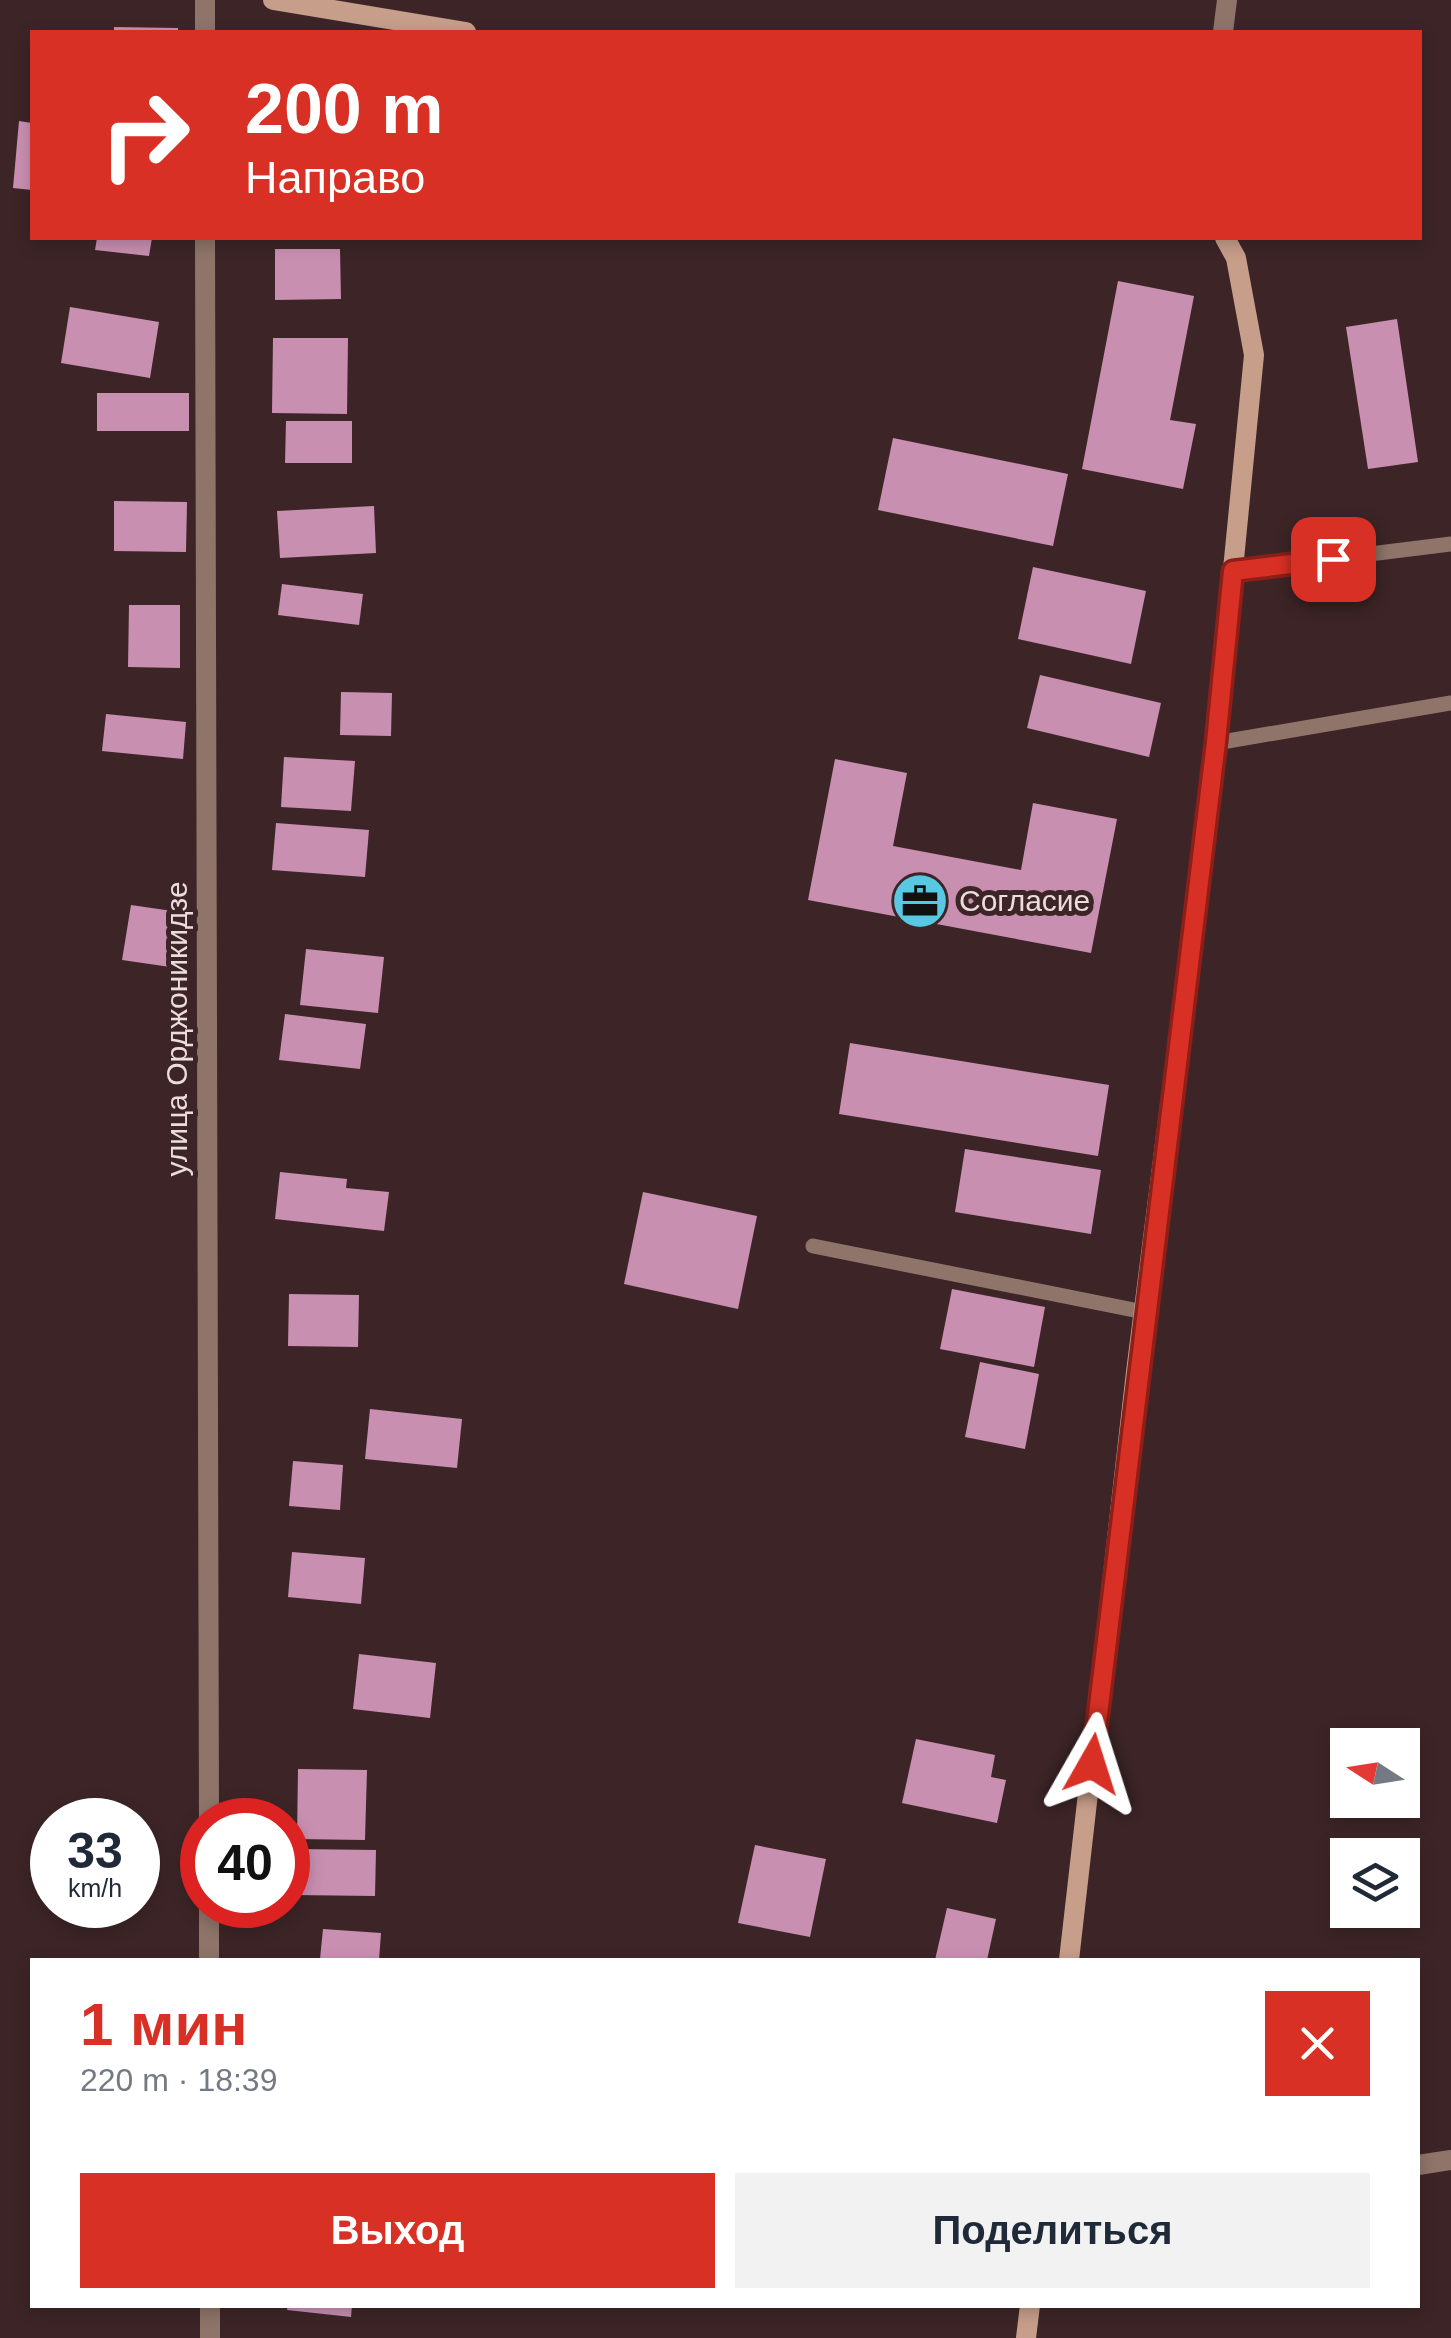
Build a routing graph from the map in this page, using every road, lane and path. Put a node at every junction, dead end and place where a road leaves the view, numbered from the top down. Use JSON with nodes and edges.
{"nodes":[{"id":1,"x":205,"y":0,"type":"edge"},
{"id":2,"x":273,"y":0,"type":"edge"},
{"id":3,"x":1227,"y":0,"type":"edge"},
{"id":4,"x":205,"y":30,"type":"edge"},
{"id":5,"x":454,"y":30,"type":"edge"},
{"id":6,"x":1223,"y":30,"type":"edge"},
{"id":7,"x":205,"y":240,"type":"edge"},
{"id":8,"x":1226,"y":240,"type":"edge"},
{"id":9,"x":1451,"y":544,"type":"edge"},
{"id":10,"x":1233,"y":571,"type":"junction"},
{"id":11,"x":1451,"y":703,"type":"edge"},
{"id":12,"x":1216,"y":742,"type":"junction"},
{"id":13,"x":812,"y":1246,"type":"dead end"},
{"id":14,"x":1144,"y":1312,"type":"junction"},
{"id":15,"x":209,"y":1798,"type":"edge"},
{"id":16,"x":209,"y":1928,"type":"edge"},
{"id":17,"x":209,"y":1958,"type":"edge"},
{"id":18,"x":1069,"y":1958,"type":"edge"},
{"id":19,"x":1451,"y":2160,"type":"edge"},
{"id":20,"x":1420,"y":2165,"type":"edge"},
{"id":21,"x":210,"y":2308,"type":"edge"},
{"id":22,"x":1030,"y":2308,"type":"edge"},
{"id":23,"x":210,"y":2338,"type":"edge"},
{"id":24,"x":1026,"y":2338,"type":"edge"}],
"edges":[{"from":1,"to":4,"type":"street"},
{"from":2,"to":5,"type":"street"},
{"from":3,"to":6,"type":"street"},
{"from":7,"to":15,"type":"street","name":"улица Орджоникидзе"},
{"from":8,"to":10,"type":"street"},
{"from":9,"to":10,"type":"lane"},
{"from":10,"to":12,"type":"street"},
{"from":11,"to":12,"type":"lane"},
{"from":12,"to":14,"type":"street"},
{"from":13,"to":14,"type":"lane"},
{"from":14,"to":18,"type":"street"},
{"from":16,"to":17,"type":"street"},
{"from":19,"to":20,"type":"street"},
{"from":21,"to":23,"type":"street"},
{"from":22,"to":24,"type":"street"}]}
